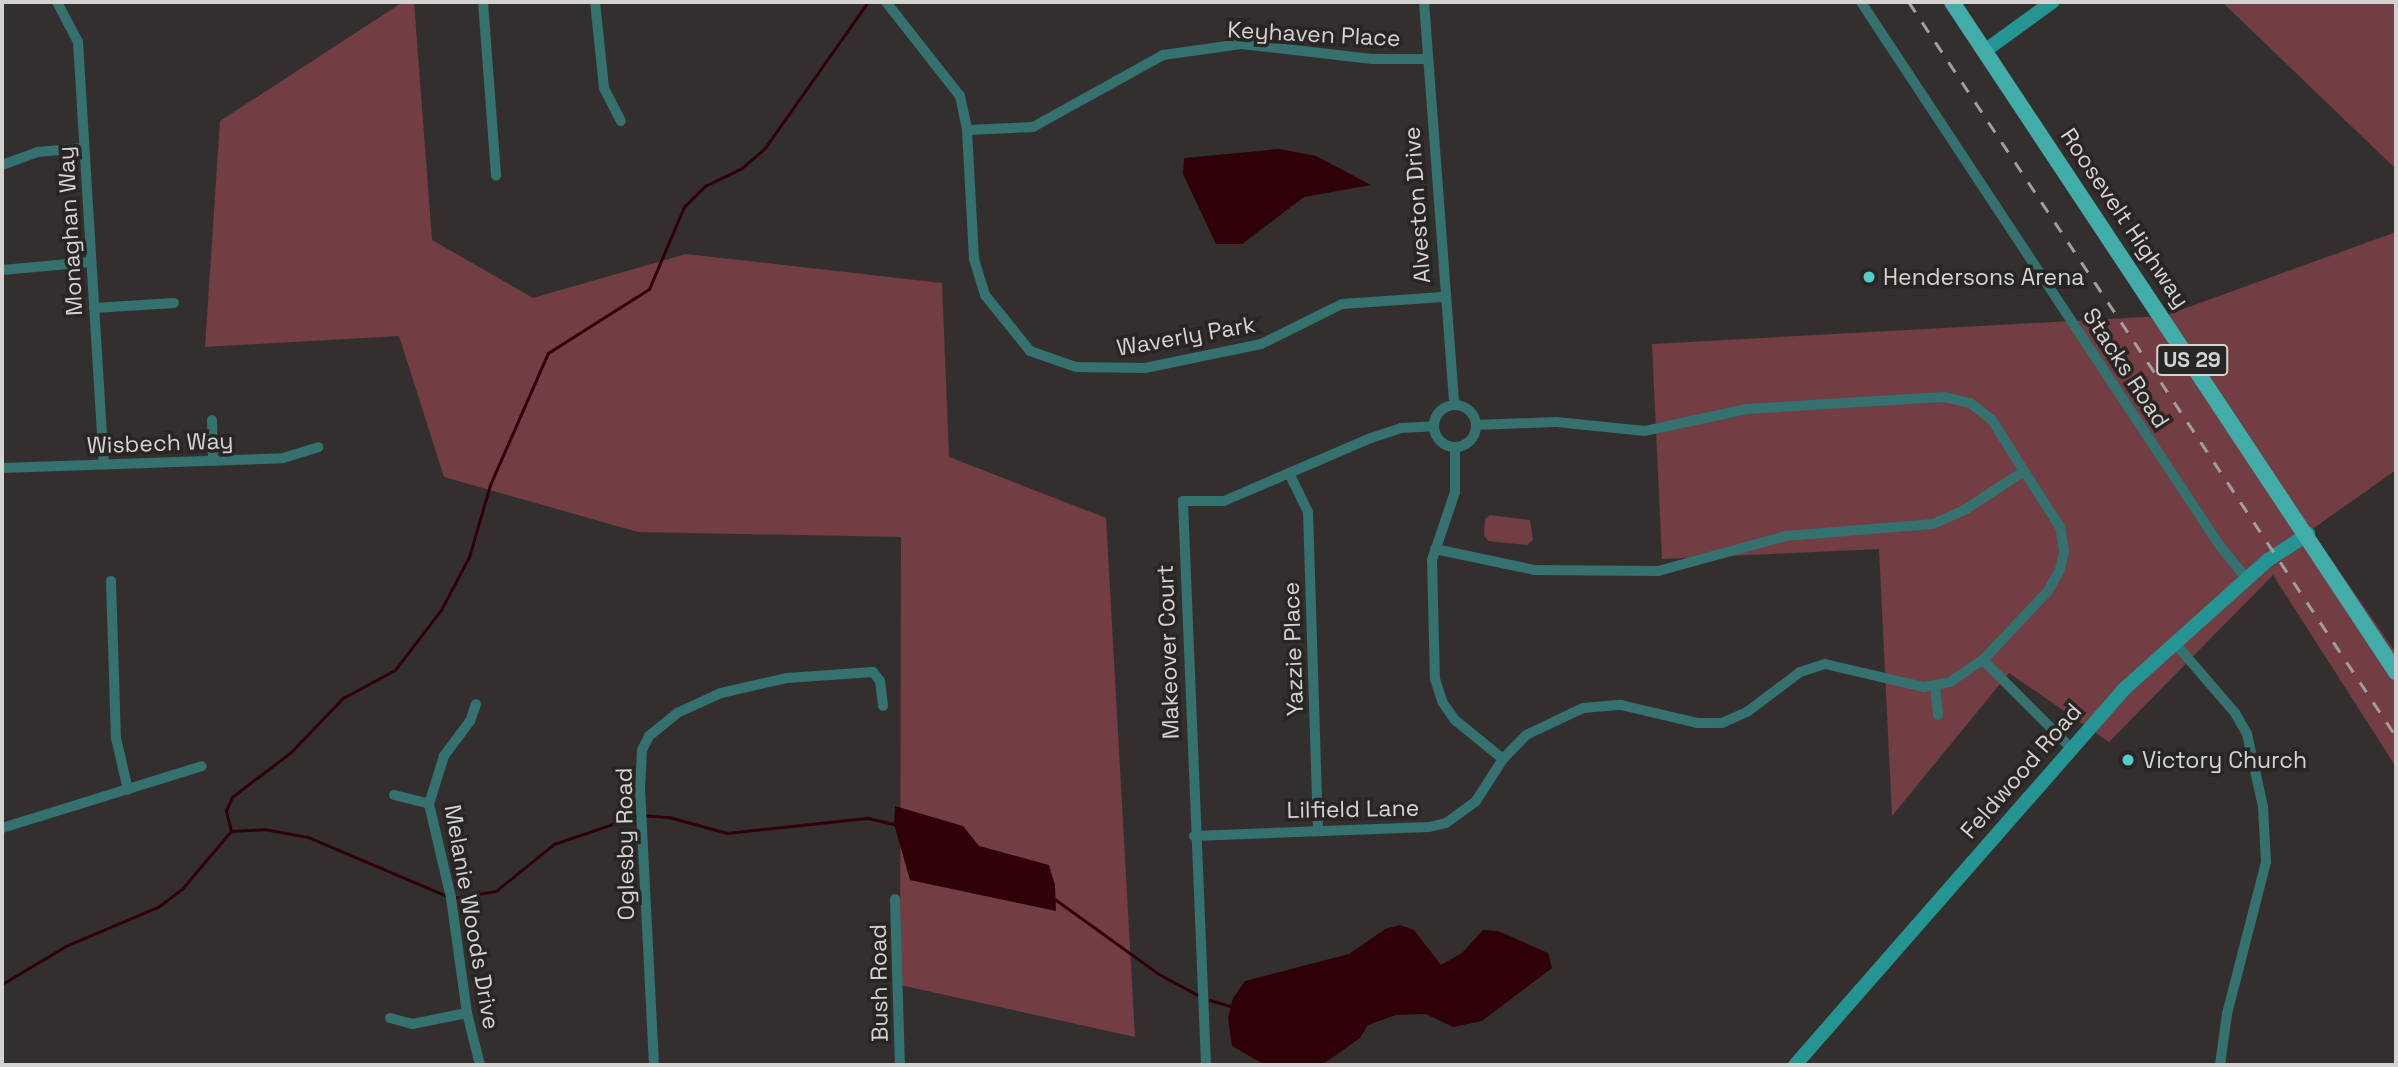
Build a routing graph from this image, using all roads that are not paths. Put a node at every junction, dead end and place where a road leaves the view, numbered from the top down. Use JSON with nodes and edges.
{"nodes":[{"id":1,"x":57,"y":2,"type":"edge"},
{"id":2,"x":483,"y":2,"type":"edge"},
{"id":3,"x":595,"y":2,"type":"edge"},
{"id":4,"x":886,"y":2,"type":"edge"},
{"id":5,"x":1424,"y":2,"type":"edge"},
{"id":6,"x":1861,"y":2,"type":"edge"},
{"id":7,"x":1952,"y":2,"type":"edge"},
{"id":8,"x":2052,"y":2,"type":"edge"},
{"id":9,"x":1986,"y":50,"type":"junction"},
{"id":10,"x":1427,"y":59,"type":"junction"},
{"id":11,"x":621,"y":121,"type":"dead end"},
{"id":12,"x":967,"y":130,"type":"junction"},
{"id":13,"x":84,"y":148,"type":"junction"},
{"id":14,"x":2,"y":165,"type":"edge"},
{"id":15,"x":496,"y":176,"type":"dead end"},
{"id":16,"x":91,"y":262,"type":"junction"},
{"id":17,"x":2,"y":270,"type":"edge"},
{"id":18,"x":1443,"y":297,"type":"junction"},
{"id":19,"x":174,"y":303,"type":"dead end"},
{"id":20,"x":94,"y":308,"type":"junction"},
{"id":21,"x":1454,"y":405,"type":"junction"},
{"id":22,"x":212,"y":420,"type":"dead end"},
{"id":23,"x":1476,"y":425,"type":"junction"},
{"id":24,"x":1434,"y":426,"type":"junction"},
{"id":25,"x":318,"y":447,"type":"dead end"},
{"id":26,"x":1455,"y":447,"type":"junction"},
{"id":27,"x":214,"y":461,"type":"junction"},
{"id":28,"x":104,"y":464,"type":"junction"},
{"id":29,"x":2,"y":468,"type":"edge"},
{"id":30,"x":2024,"y":471,"type":"junction"},
{"id":31,"x":1289,"y":473,"type":"junction"},
{"id":32,"x":2308,"y":534,"type":"junction"},
{"id":33,"x":1435,"y":549,"type":"junction"},
{"id":34,"x":2247,"y":579,"type":"junction"},
{"id":35,"x":111,"y":581,"type":"dead end"},
{"id":36,"x":2174,"y":642,"type":"junction"},
{"id":37,"x":1983,"y":660,"type":"junction"},
{"id":38,"x":2396,"y":672,"type":"edge"},
{"id":39,"x":1935,"y":686,"type":"junction"},
{"id":40,"x":477,"y":704,"type":"dead end"},
{"id":41,"x":884,"y":706,"type":"dead end"},
{"id":42,"x":1938,"y":715,"type":"dead end"},
{"id":43,"x":2071,"y":748,"type":"junction"},
{"id":44,"x":1503,"y":759,"type":"junction"},
{"id":45,"x":202,"y":766,"type":"dead end"},
{"id":46,"x":128,"y":789,"type":"junction"},
{"id":47,"x":394,"y":795,"type":"dead end"},
{"id":48,"x":429,"y":804,"type":"junction"},
{"id":49,"x":2,"y":828,"type":"edge"},
{"id":50,"x":1318,"y":828,"type":"junction"},
{"id":51,"x":1195,"y":836,"type":"junction"},
{"id":52,"x":895,"y":899,"type":"dead end"},
{"id":53,"x":467,"y":1013,"type":"junction"},
{"id":54,"x":390,"y":1018,"type":"dead end"},
{"id":55,"x":480,"y":1065,"type":"edge"},
{"id":56,"x":654,"y":1065,"type":"edge"},
{"id":57,"x":900,"y":1065,"type":"edge"},
{"id":58,"x":1206,"y":1065,"type":"edge"},
{"id":59,"x":1795,"y":1065,"type":"edge"},
{"id":60,"x":2220,"y":1065,"type":"edge"}],
"edges":[{"from":1,"to":13,"type":"street","name":"Monaghan Way"},
{"from":2,"to":15,"type":"street"},
{"from":3,"to":11,"type":"street"},
{"from":4,"to":12,"type":"street","name":"Waverly Park"},
{"from":5,"to":10,"type":"street","name":"Alveston Drive"},
{"from":6,"to":34,"type":"street","name":"Stacks Road"},
{"from":7,"to":9,"type":"main road","name":"Roosevelt Highway","number":"US 29"},
{"from":8,"to":9,"type":"street"},
{"from":9,"to":32,"type":"main road","name":"Roosevelt Highway","number":"US 29"},
{"from":10,"to":12,"type":"street","name":"Keyhaven Place"},
{"from":10,"to":18,"type":"street","name":"Alveston Drive"},
{"from":12,"to":18,"type":"street","name":"Waverly Park"},
{"from":13,"to":14,"type":"street"},
{"from":13,"to":16,"type":"street","name":"Monaghan Way"},
{"from":16,"to":17,"type":"street"},
{"from":16,"to":20,"type":"street","name":"Monaghan Way"},
{"from":18,"to":21,"type":"street","name":"Alveston Drive"},
{"from":19,"to":20,"type":"street"},
{"from":20,"to":28,"type":"street","name":"Monaghan Way"},
{"from":21,"to":23,"type":"street"},
{"from":21,"to":24,"type":"street"},
{"from":22,"to":27,"type":"street"},
{"from":23,"to":26,"type":"street"},
{"from":23,"to":30,"type":"street"},
{"from":24,"to":26,"type":"street"},
{"from":24,"to":31,"type":"street","name":"Makeover Court"},
{"from":25,"to":27,"type":"street","name":"Wisbech Way"},
{"from":26,"to":33,"type":"street"},
{"from":27,"to":28,"type":"street","name":"Wisbech Way"},
{"from":28,"to":29,"type":"street","name":"Wisbech Way"},
{"from":30,"to":33,"type":"street"},
{"from":30,"to":37,"type":"street"},
{"from":31,"to":50,"type":"street","name":"Yazzie Place"},
{"from":31,"to":51,"type":"street","name":"Makeover Court"},
{"from":32,"to":34,"type":"street","name":"Feldwood Road"},
{"from":32,"to":38,"type":"main road","name":"Roosevelt Highway","number":"US 29"},
{"from":33,"to":44,"type":"street"},
{"from":34,"to":36,"type":"street","name":"Feldwood Road"},
{"from":35,"to":46,"type":"street"},
{"from":36,"to":43,"type":"street","name":"Feldwood Road"},
{"from":36,"to":60,"type":"street"},
{"from":37,"to":39,"type":"street"},
{"from":37,"to":43,"type":"street"},
{"from":39,"to":42,"type":"street"},
{"from":39,"to":44,"type":"street","name":"Lilfield Lane"},
{"from":40,"to":48,"type":"street","name":"Melanie Woods Drive"},
{"from":41,"to":56,"type":"street","name":"Oglesby Road"},
{"from":43,"to":59,"type":"street","name":"Feldwood Road"},
{"from":44,"to":50,"type":"street","name":"Lilfield Lane"},
{"from":45,"to":46,"type":"street"},
{"from":46,"to":49,"type":"street"},
{"from":47,"to":48,"type":"street"},
{"from":48,"to":53,"type":"street","name":"Melanie Woods Drive"},
{"from":50,"to":51,"type":"street","name":"Lilfield Lane"},
{"from":51,"to":58,"type":"street","name":"Makeover Court"},
{"from":52,"to":57,"type":"street","name":"Bush Road"},
{"from":53,"to":54,"type":"street"},
{"from":53,"to":55,"type":"street","name":"Melanie Woods Drive"}]}
